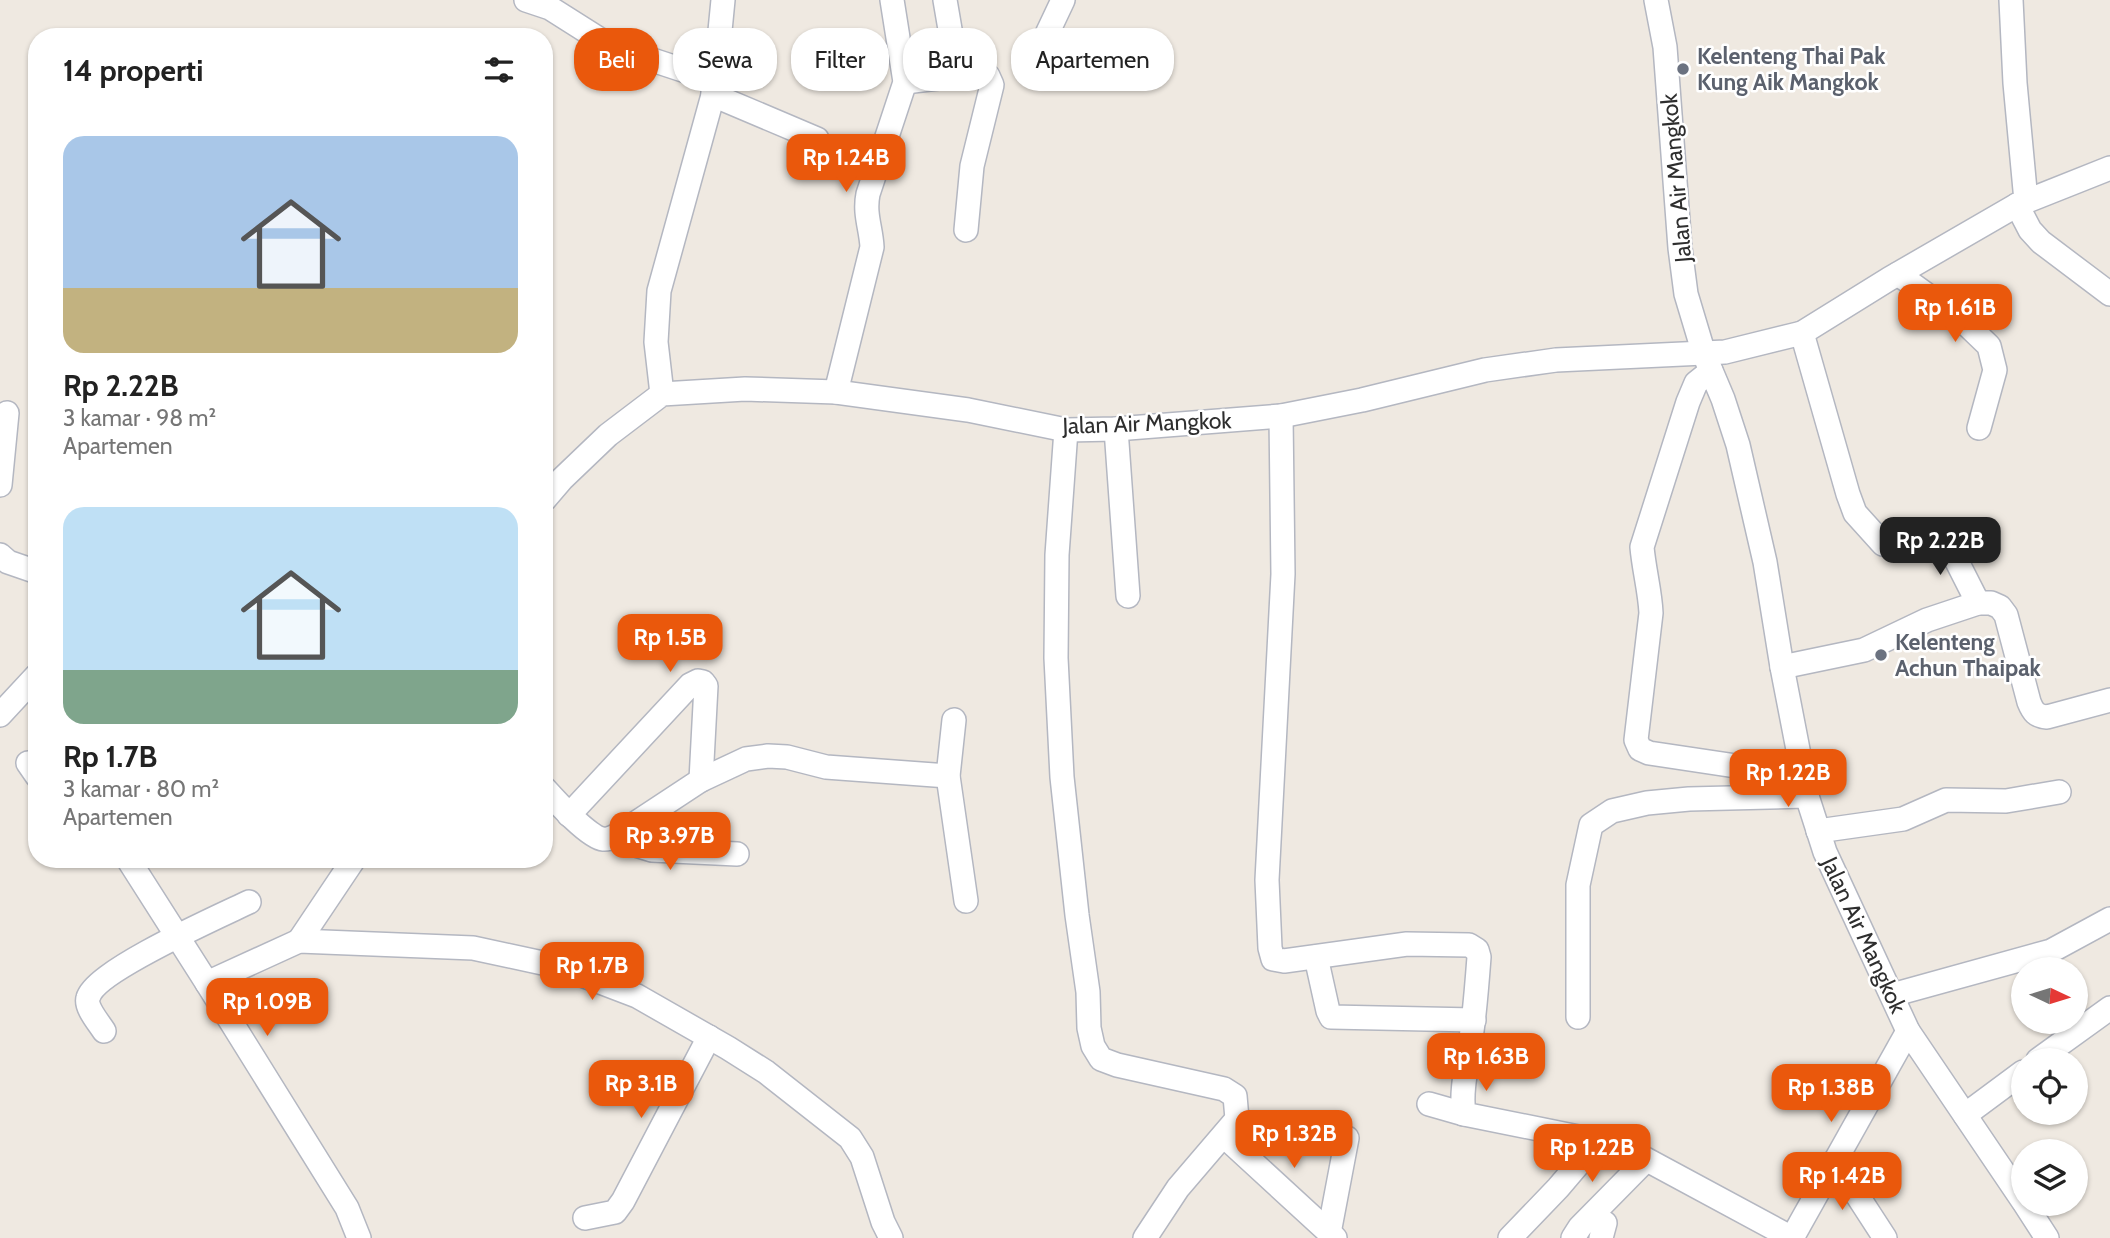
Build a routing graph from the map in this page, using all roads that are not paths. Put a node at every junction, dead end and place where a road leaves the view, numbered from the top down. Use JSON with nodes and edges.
{"nodes":[{"id":1,"x":527,"y":0,"type":"edge"},
{"id":2,"x":723,"y":0,"type":"edge"},
{"id":3,"x":892,"y":0,"type":"edge"},
{"id":4,"x":945,"y":0,"type":"edge"},
{"id":5,"x":1063,"y":0,"type":"edge"},
{"id":6,"x":1656,"y":0,"type":"edge"},
{"id":7,"x":2011,"y":0,"type":"edge"},
{"id":8,"x":720,"y":28,"type":"edge"},
{"id":9,"x":950,"y":28,"type":"edge"},
{"id":10,"x":1050,"y":28,"type":"edge"},
{"id":11,"x":903,"y":69,"type":"edge"},
{"id":12,"x":673,"y":71,"type":"edge"},
{"id":13,"x":903,"y":88,"type":"edge"},
{"id":14,"x":711,"y":91,"type":"edge"},
{"id":15,"x":720,"y":91,"type":"edge"},
{"id":16,"x":991,"y":91,"type":"edge"},
{"id":17,"x":817,"y":139,"type":"dead end"},
{"id":18,"x":2110,"y":168,"type":"edge"},
{"id":19,"x":2022,"y":203,"type":"junction"},
{"id":20,"x":966,"y":230,"type":"dead end"},
{"id":21,"x":1898,"y":274,"type":"junction"},
{"id":22,"x":2110,"y":294,"type":"edge"},
{"id":23,"x":1802,"y":333,"type":"junction"},
{"id":24,"x":1707,"y":362,"type":"junction"},
{"id":25,"x":836,"y":391,"type":"junction"},
{"id":26,"x":662,"y":394,"type":"junction"},
{"id":27,"x":7,"y":413,"type":"dead end"},
{"id":28,"x":1281,"y":416,"type":"junction"},
{"id":29,"x":1979,"y":428,"type":"dead end"},
{"id":30,"x":1116,"y":429,"type":"junction"},
{"id":31,"x":1066,"y":430,"type":"junction"},
{"id":32,"x":0,"y":485,"type":"edge"},
{"id":33,"x":553,"y":490,"type":"edge"},
{"id":34,"x":1942,"y":532,"type":"dead end"},
{"id":35,"x":1882,"y":544,"type":"dead end"},
{"id":36,"x":0,"y":555,"type":"edge"},
{"id":37,"x":28,"y":569,"type":"edge"},
{"id":38,"x":1128,"y":596,"type":"dead end"},
{"id":39,"x":1978,"y":603,"type":"junction"},
{"id":40,"x":1782,"y":667,"type":"junction"},
{"id":41,"x":28,"y":686,"type":"edge"},
{"id":42,"x":2110,"y":700,"type":"edge"},
{"id":43,"x":0,"y":715,"type":"edge"},
{"id":44,"x":954,"y":720,"type":"dead end"},
{"id":45,"x":948,"y":776,"type":"junction"},
{"id":46,"x":701,"y":780,"type":"junction"},
{"id":47,"x":1805,"y":786,"type":"junction"},
{"id":48,"x":2059,"y":792,"type":"dead end"},
{"id":49,"x":553,"y":798,"type":"edge"},
{"id":50,"x":569,"y":815,"type":"junction"},
{"id":51,"x":1818,"y":831,"type":"junction"},
{"id":52,"x":613,"y":838,"type":"junction"},
{"id":53,"x":737,"y":854,"type":"dead end"},
{"id":54,"x":134,"y":868,"type":"edge"},
{"id":55,"x":348,"y":868,"type":"edge"},
{"id":56,"x":966,"y":901,"type":"dead end"},
{"id":57,"x":249,"y":902,"type":"dead end"},
{"id":58,"x":2110,"y":919,"type":"edge"},
{"id":59,"x":177,"y":937,"type":"junction"},
{"id":60,"x":299,"y":941,"type":"junction"},
{"id":61,"x":1316,"y":957,"type":"junction"},
{"id":62,"x":207,"y":983,"type":"junction"},
{"id":63,"x":1892,"y":995,"type":"junction"},
{"id":64,"x":2110,"y":1008,"type":"edge"},
{"id":65,"x":1578,"y":1017,"type":"dead end"},
{"id":66,"x":1474,"y":1020,"type":"junction"},
{"id":67,"x":104,"y":1031,"type":"dead end"},
{"id":68,"x":1908,"y":1031,"type":"junction"},
{"id":69,"x":709,"y":1038,"type":"junction"},
{"id":70,"x":2055,"y":1048,"type":"edge"},
{"id":71,"x":2011,"y":1081,"type":"edge"},
{"id":72,"x":1429,"y":1104,"type":"dead end"},
{"id":73,"x":1464,"y":1114,"type":"junction"},
{"id":74,"x":1965,"y":1115,"type":"junction"},
{"id":75,"x":1224,"y":1136,"type":"junction"},
{"id":76,"x":1347,"y":1138,"type":"dead end"},
{"id":77,"x":1598,"y":1141,"type":"junction"},
{"id":78,"x":1835,"y":1161,"type":"junction"},
{"id":79,"x":1651,"y":1162,"type":"junction"},
{"id":80,"x":2011,"y":1184,"type":"edge"},
{"id":81,"x":2033,"y":1216,"type":"edge"},
{"id":82,"x":585,"y":1219,"type":"dead end"},
{"id":83,"x":1600,"y":1225,"type":"edge"},
{"id":84,"x":1332,"y":1235,"type":"edge"},
{"id":85,"x":359,"y":1238,"type":"edge"},
{"id":86,"x":891,"y":1238,"type":"edge"},
{"id":87,"x":1145,"y":1238,"type":"edge"},
{"id":88,"x":1510,"y":1238,"type":"edge"},
{"id":89,"x":1573,"y":1238,"type":"edge"},
{"id":90,"x":1792,"y":1238,"type":"edge"},
{"id":91,"x":1885,"y":1238,"type":"edge"},
{"id":92,"x":2047,"y":1238,"type":"edge"}],
"edges":[{"from":1,"to":12,"type":"street"},
{"from":2,"to":8,"type":"street"},
{"from":3,"to":11,"type":"street"},
{"from":4,"to":9,"type":"street"},
{"from":5,"to":10,"type":"street"},
{"from":6,"to":24,"type":"street","name":"Jalan Air Mangkok"},
{"from":7,"to":19,"type":"street"},
{"from":13,"to":25,"type":"street"},
{"from":14,"to":26,"type":"street"},
{"from":15,"to":17,"type":"street"},
{"from":16,"to":20,"type":"street"},
{"from":18,"to":19,"type":"street","name":"Jalan Air Mangkok"},
{"from":19,"to":21,"type":"street","name":"Jalan Air Mangkok"},
{"from":19,"to":22,"type":"street"},
{"from":21,"to":23,"type":"street","name":"Jalan Air Mangkok"},
{"from":21,"to":29,"type":"street"},
{"from":23,"to":24,"type":"street","name":"Jalan Air Mangkok"},
{"from":23,"to":35,"type":"street"},
{"from":24,"to":28,"type":"street","name":"Jalan Air Mangkok"},
{"from":24,"to":40,"type":"street","name":"Jalan Air Mangkok"},
{"from":24,"to":47,"type":"street"},
{"from":25,"to":26,"type":"street","name":"Jalan Air Mangkok"},
{"from":25,"to":31,"type":"street","name":"Jalan Air Mangkok"},
{"from":26,"to":33,"type":"street"},
{"from":27,"to":32,"type":"street"},
{"from":28,"to":30,"type":"street","name":"Jalan Air Mangkok"},
{"from":28,"to":61,"type":"street"},
{"from":30,"to":31,"type":"street","name":"Jalan Air Mangkok"},
{"from":30,"to":38,"type":"street"},
{"from":31,"to":75,"type":"street"},
{"from":34,"to":39,"type":"street"},
{"from":36,"to":37,"type":"street"},
{"from":39,"to":40,"type":"street"},
{"from":39,"to":42,"type":"street"},
{"from":40,"to":47,"type":"street","name":"Jalan Air Mangkok"},
{"from":41,"to":43,"type":"street"},
{"from":44,"to":45,"type":"street"},
{"from":45,"to":46,"type":"street"},
{"from":45,"to":56,"type":"street"},
{"from":46,"to":50,"type":"street"},
{"from":46,"to":52,"type":"street"},
{"from":47,"to":51,"type":"street","name":"Jalan Air Mangkok"},
{"from":47,"to":65,"type":"street"},
{"from":48,"to":51,"type":"street"},
{"from":49,"to":50,"type":"street"},
{"from":50,"to":52,"type":"street"},
{"from":51,"to":63,"type":"street","name":"Jalan Air Mangkok"},
{"from":52,"to":53,"type":"street"},
{"from":54,"to":59,"type":"street"},
{"from":55,"to":60,"type":"street"},
{"from":57,"to":59,"type":"street"},
{"from":58,"to":63,"type":"street"},
{"from":59,"to":62,"type":"street"},
{"from":59,"to":67,"type":"street"},
{"from":60,"to":62,"type":"street"},
{"from":60,"to":69,"type":"street"},
{"from":61,"to":66,"type":"street"},
{"from":61,"to":66,"type":"street"},
{"from":62,"to":85,"type":"street"},
{"from":63,"to":68,"type":"street","name":"Jalan Air Mangkok"},
{"from":64,"to":70,"type":"street"},
{"from":66,"to":73,"type":"street"},
{"from":68,"to":74,"type":"street","name":"Jalan Air Mangkok"},
{"from":68,"to":78,"type":"street"},
{"from":69,"to":82,"type":"street"},
{"from":69,"to":86,"type":"street"},
{"from":71,"to":74,"type":"street"},
{"from":72,"to":73,"type":"street"},
{"from":73,"to":77,"type":"street"},
{"from":74,"to":80,"type":"street","name":"Jalan Air Mangkok"},
{"from":75,"to":84,"type":"street"},
{"from":75,"to":87,"type":"street"},
{"from":76,"to":84,"type":"street"},
{"from":77,"to":79,"type":"street"},
{"from":77,"to":88,"type":"street"},
{"from":78,"to":90,"type":"street"},
{"from":78,"to":91,"type":"street"},
{"from":79,"to":83,"type":"street"},
{"from":79,"to":90,"type":"street"},
{"from":81,"to":92,"type":"street","name":"Jalan Air Mangkok"},
{"from":83,"to":89,"type":"street"}]}
